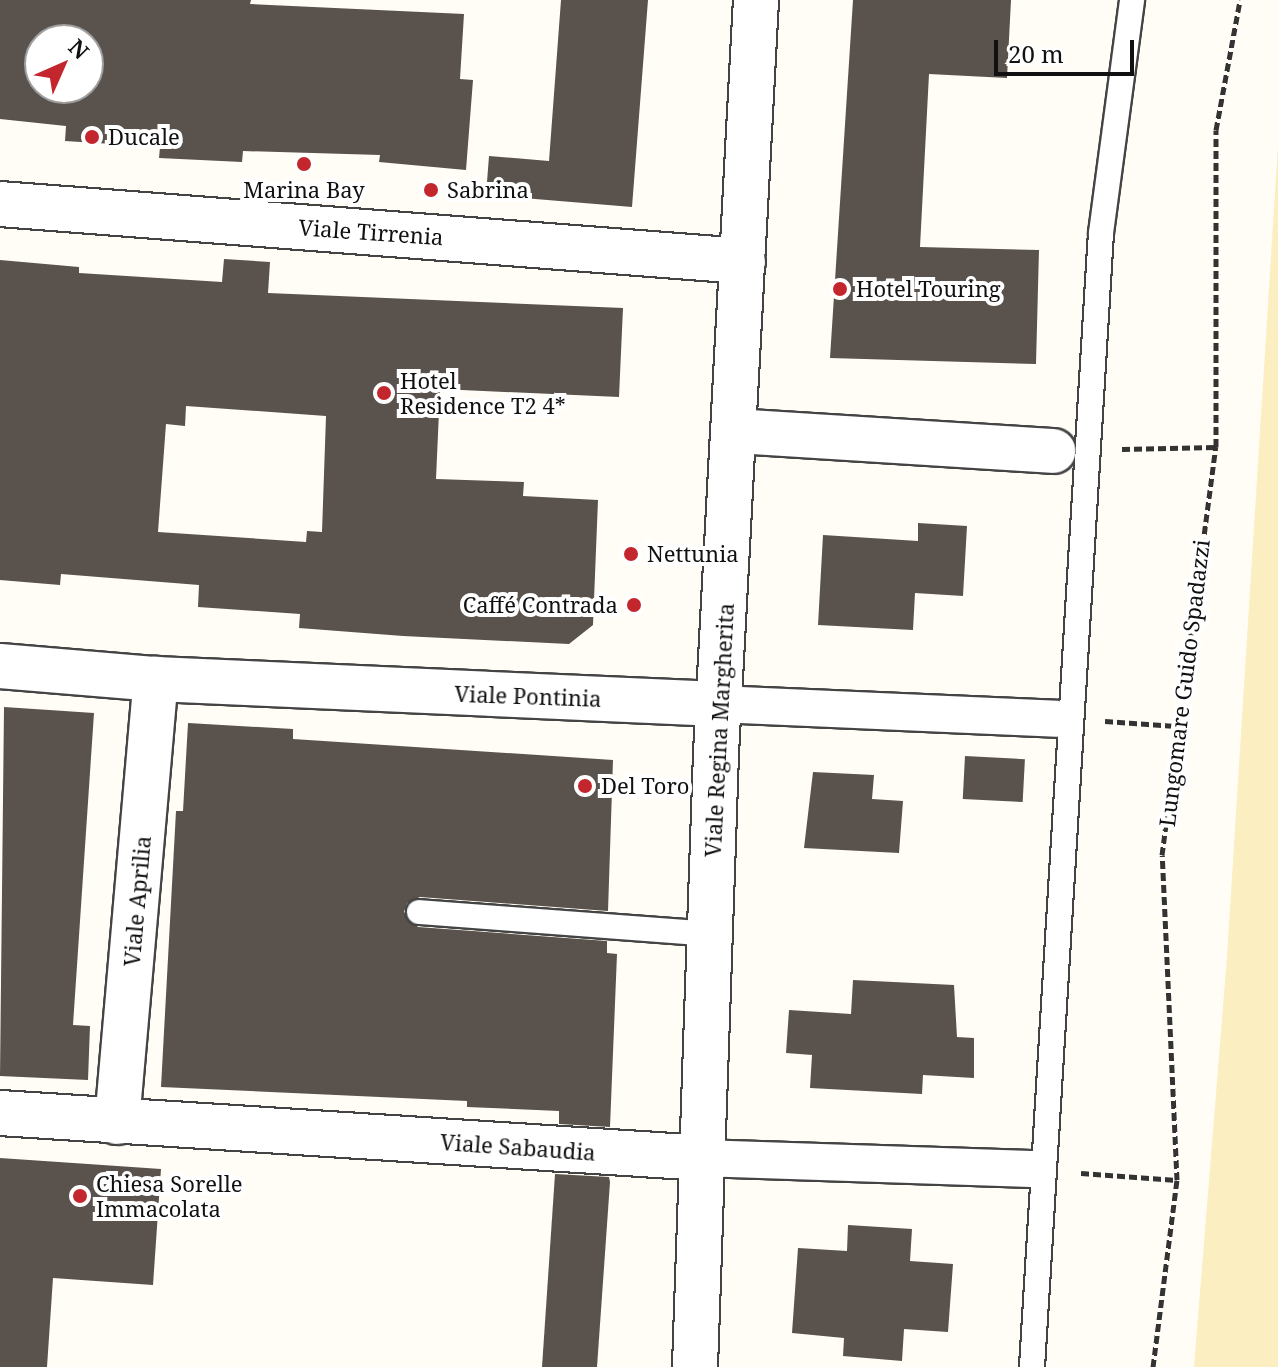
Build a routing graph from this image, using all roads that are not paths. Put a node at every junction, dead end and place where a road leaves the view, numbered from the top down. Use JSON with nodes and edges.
{"nodes":[{"id":1,"x":756,"y":0,"type":"edge"},
{"id":2,"x":1132,"y":0,"type":"edge"},
{"id":3,"x":0,"y":204,"type":"edge"},
{"id":4,"x":743,"y":261,"type":"junction"},
{"id":5,"x":735,"y":431,"type":"junction"},
{"id":6,"x":1072,"y":451,"type":"junction"},
{"id":7,"x":0,"y":666,"type":"edge"},
{"id":8,"x":156,"y":679,"type":"junction"},
{"id":9,"x":718,"y":704,"type":"junction"},
{"id":10,"x":1065,"y":719,"type":"junction"},
{"id":11,"x":419,"y":912,"type":"dead end"},
{"id":12,"x":710,"y":934,"type":"junction"},
{"id":13,"x":0,"y":1113,"type":"edge"},
{"id":14,"x":117,"y":1122,"type":"junction"},
{"id":15,"x":703,"y":1158,"type":"junction"},
{"id":16,"x":1041,"y":1169,"type":"junction"},
{"id":17,"x":695,"y":1367,"type":"edge"},
{"id":18,"x":1032,"y":1367,"type":"edge"}],
"edges":[{"from":1,"to":4,"type":"street","name":"Viale Regina Margherita"},
{"from":2,"to":6,"type":"lane"},
{"from":3,"to":4,"type":"street","name":"Viale Tirrenia"},
{"from":4,"to":5,"type":"street","name":"Viale Regina Margherita"},
{"from":5,"to":6,"type":"street"},
{"from":5,"to":9,"type":"street","name":"Viale Regina Margherita"},
{"from":6,"to":10,"type":"lane"},
{"from":7,"to":8,"type":"street","name":"Viale Pontinia"},
{"from":8,"to":9,"type":"street","name":"Viale Pontinia"},
{"from":8,"to":14,"type":"street","name":"Viale Aprilia"},
{"from":9,"to":10,"type":"street","name":"Viale Pontinia"},
{"from":9,"to":12,"type":"street","name":"Viale Regina Margherita"},
{"from":10,"to":16,"type":"lane"},
{"from":11,"to":12,"type":"lane"},
{"from":12,"to":15,"type":"street","name":"Viale Regina Margherita"},
{"from":13,"to":14,"type":"street","name":"Viale Sabaudia"},
{"from":14,"to":15,"type":"street","name":"Viale Sabaudia"},
{"from":15,"to":16,"type":"street","name":"Viale Sabaudia"},
{"from":15,"to":17,"type":"street","name":"Viale Regina Margherita"},
{"from":16,"to":18,"type":"lane"}]}
